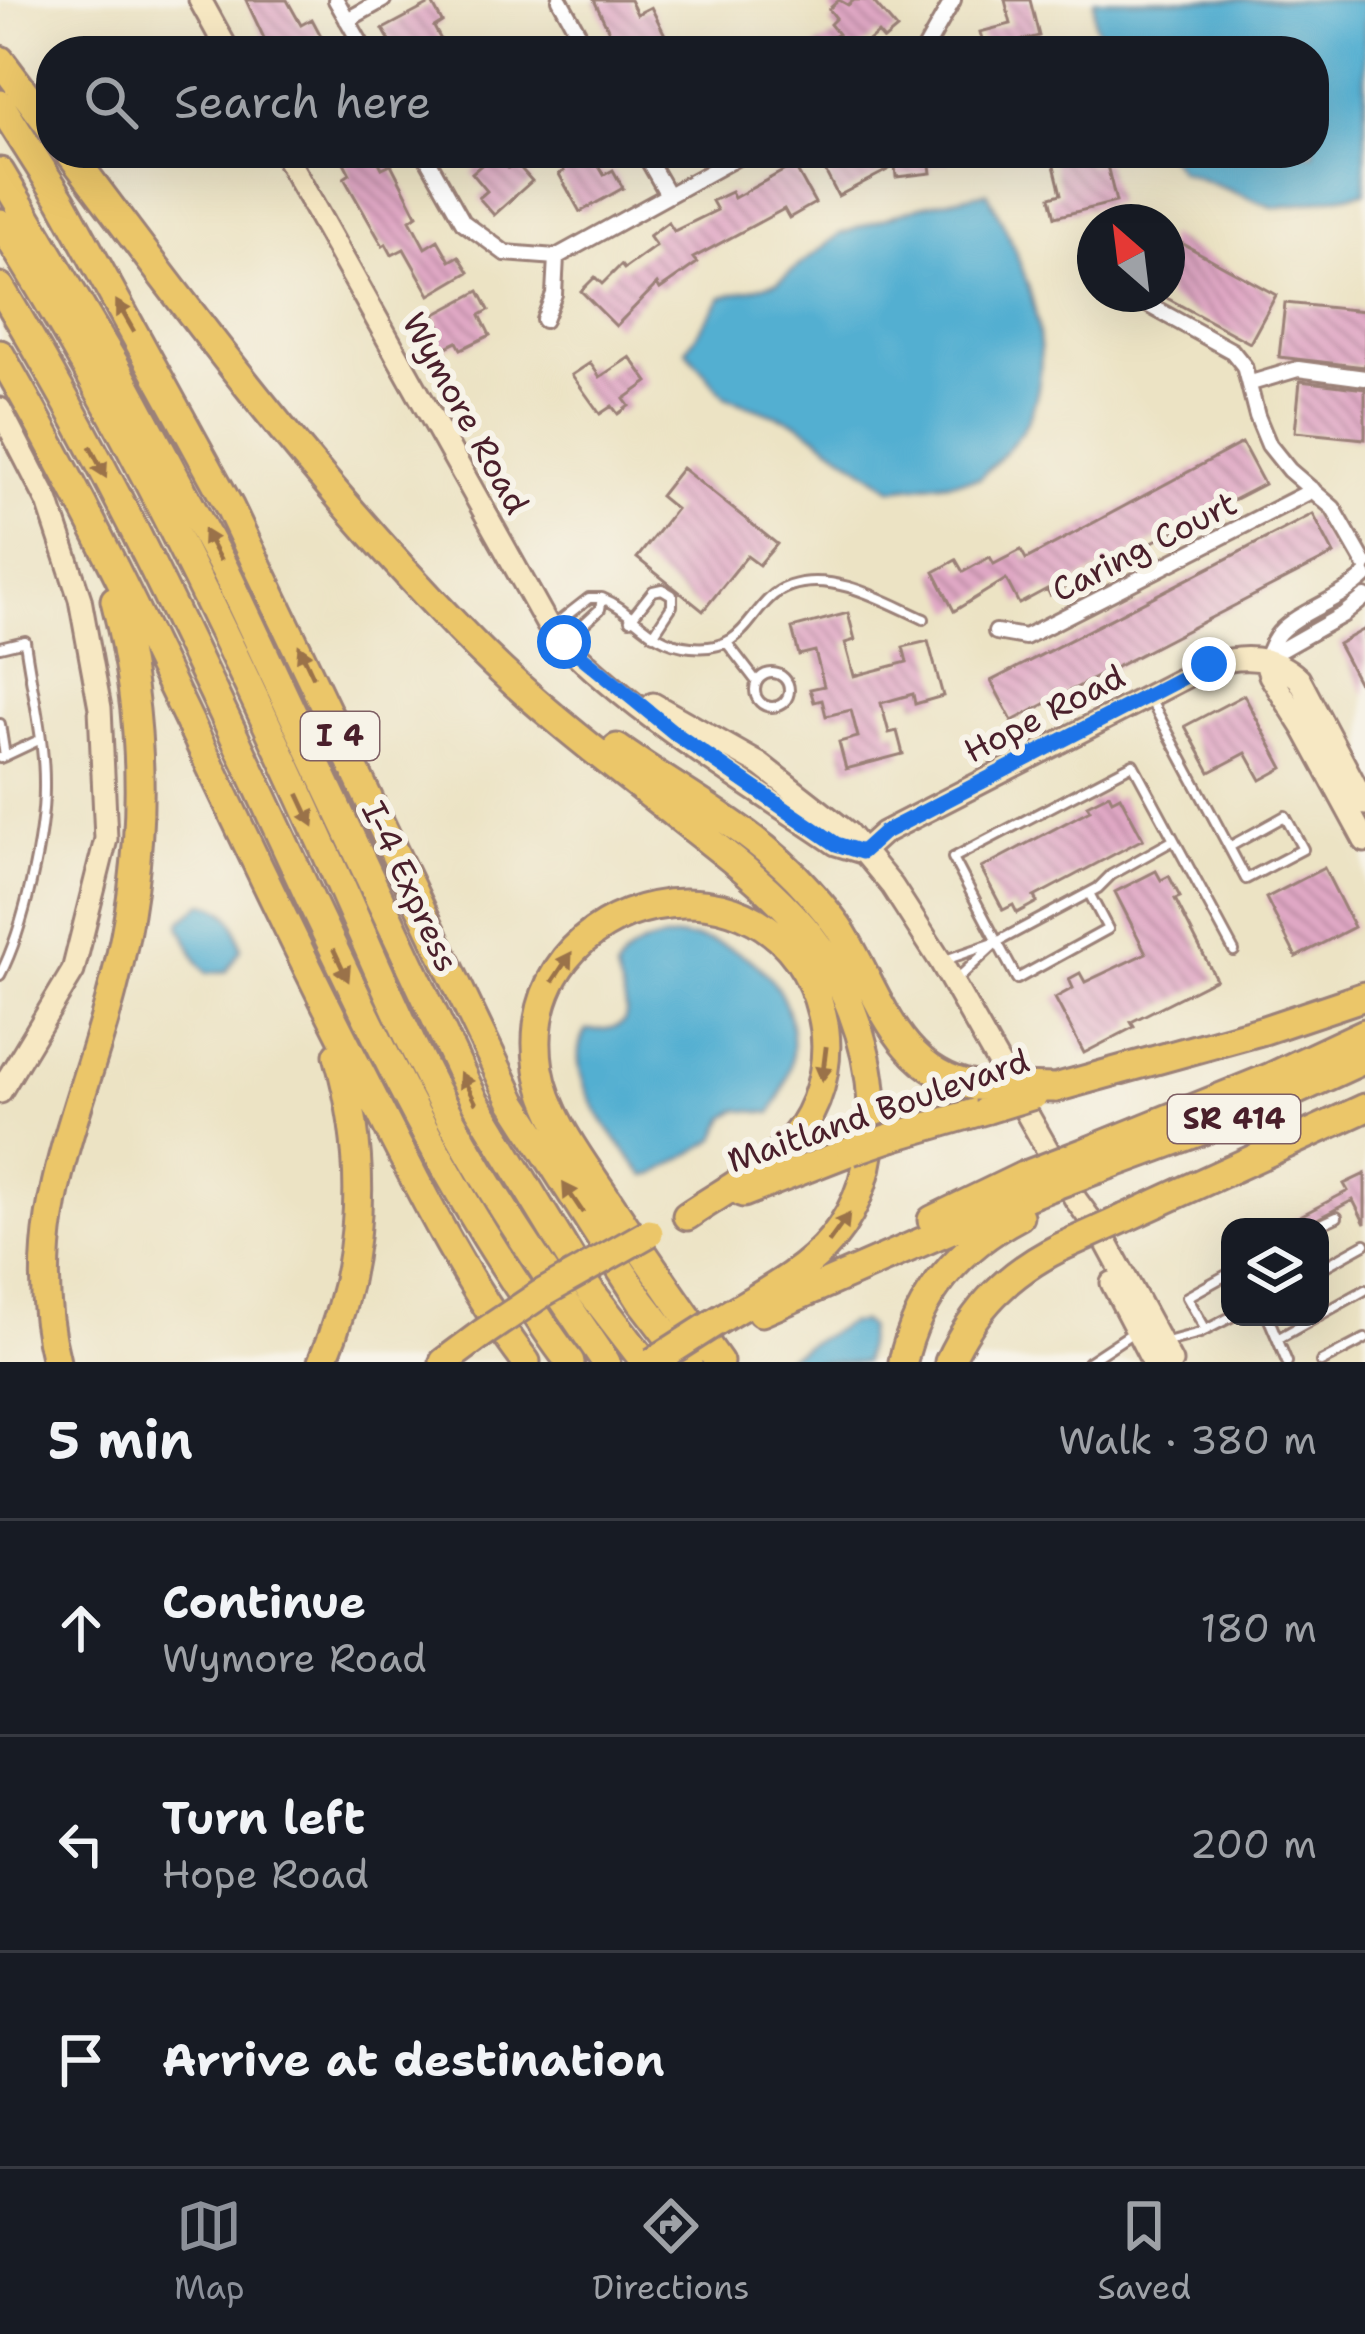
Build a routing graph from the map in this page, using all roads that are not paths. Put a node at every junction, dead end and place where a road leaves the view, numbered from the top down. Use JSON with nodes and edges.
{"nodes":[{"id":1,"x":200,"y":0,"type":"edge"},
{"id":2,"x":336,"y":0,"type":"edge"},
{"id":3,"x":383,"y":0,"type":"edge"},
{"id":4,"x":560,"y":0,"type":"edge"},
{"id":5,"x":953,"y":0,"type":"edge"},
{"id":6,"x":347,"y":20,"type":"junction"},
{"id":7,"x":220,"y":36,"type":"edge"},
{"id":8,"x":356,"y":36,"type":"edge"},
{"id":9,"x":580,"y":36,"type":"edge"},
{"id":10,"x":933,"y":36,"type":"edge"},
{"id":11,"x":0,"y":60,"type":"edge"},
{"id":12,"x":0,"y":104,"type":"edge"},
{"id":13,"x":36,"y":108,"type":"edge"},
{"id":14,"x":36,"y":161,"type":"edge"},
{"id":15,"x":41,"y":168,"type":"edge"},
{"id":16,"x":81,"y":168,"type":"edge"},
{"id":17,"x":292,"y":168,"type":"edge"},
{"id":18,"x":432,"y":168,"type":"edge"},
{"id":19,"x":652,"y":168,"type":"edge"},
{"id":20,"x":716,"y":168,"type":"edge"},
{"id":21,"x":0,"y":172,"type":"edge"},
{"id":22,"x":667,"y":194,"type":"junction"},
{"id":23,"x":0,"y":223,"type":"edge"},
{"id":24,"x":556,"y":257,"type":"junction"},
{"id":25,"x":0,"y":287,"type":"edge"},
{"id":26,"x":1161,"y":312,"type":"edge"},
{"id":27,"x":544,"y":320,"type":"dead end"},
{"id":28,"x":0,"y":354,"type":"edge"},
{"id":29,"x":1365,"y":378,"type":"edge"},
{"id":30,"x":1251,"y":383,"type":"junction"},
{"id":31,"x":0,"y":409,"type":"edge"},
{"id":32,"x":68,"y":472,"type":"junction"},
{"id":33,"x":1313,"y":490,"type":"junction"},
{"id":34,"x":1365,"y":564,"type":"edge"},
{"id":35,"x":1365,"y":576,"type":"edge"},
{"id":36,"x":1365,"y":597,"type":"edge"},
{"id":37,"x":602,"y":598,"type":"junction"},
{"id":38,"x":445,"y":615,"type":"junction"},
{"id":39,"x":924,"y":619,"type":"dead end"},
{"id":40,"x":630,"y":620,"type":"junction"},
{"id":41,"x":997,"y":632,"type":"dead end"},
{"id":42,"x":557,"y":635,"type":"junction"},
{"id":43,"x":653,"y":635,"type":"junction"},
{"id":44,"x":727,"y":643,"type":"junction"},
{"id":45,"x":0,"y":647,"type":"edge"},
{"id":46,"x":1267,"y":658,"type":"junction"},
{"id":47,"x":757,"y":682,"type":"junction"},
{"id":48,"x":1148,"y":696,"type":"junction"},
{"id":49,"x":0,"y":724,"type":"edge"},
{"id":50,"x":39,"y":740,"type":"junction"},
{"id":51,"x":2,"y":757,"type":"edge"},
{"id":52,"x":1365,"y":804,"type":"edge"},
{"id":53,"x":1174,"y":840,"type":"junction"},
{"id":54,"x":1365,"y":842,"type":"edge"},
{"id":55,"x":1229,"y":847,"type":"junction"},
{"id":56,"x":862,"y":852,"type":"junction"},
{"id":57,"x":1089,"y":893,"type":"junction"},
{"id":58,"x":998,"y":942,"type":"junction"},
{"id":59,"x":1234,"y":951,"type":"dead end"},
{"id":60,"x":941,"y":962,"type":"junction"},
{"id":61,"x":305,"y":967,"type":"junction"},
{"id":62,"x":0,"y":975,"type":"edge"},
{"id":63,"x":953,"y":982,"type":"junction"},
{"id":64,"x":1365,"y":996,"type":"edge"},
{"id":65,"x":1365,"y":1033,"type":"edge"},
{"id":66,"x":1365,"y":1059,"type":"edge"},
{"id":67,"x":1365,"y":1071,"type":"edge"},
{"id":68,"x":0,"y":1092,"type":"edge"},
{"id":69,"x":982,"y":1098,"type":"junction"},
{"id":70,"x":1365,"y":1108,"type":"edge"},
{"id":71,"x":1097,"y":1167,"type":"junction"},
{"id":72,"x":1032,"y":1192,"type":"junction"},
{"id":73,"x":1076,"y":1200,"type":"junction"},
{"id":74,"x":688,"y":1216,"type":"junction"},
{"id":75,"x":1337,"y":1217,"type":"dead end"},
{"id":76,"x":1329,"y":1221,"type":"edge"},
{"id":77,"x":1365,"y":1244,"type":"edge"},
{"id":78,"x":1329,"y":1264,"type":"edge"},
{"id":79,"x":1221,"y":1278,"type":"edge"},
{"id":80,"x":1365,"y":1290,"type":"edge"},
{"id":81,"x":1329,"y":1310,"type":"edge"},
{"id":82,"x":1221,"y":1322,"type":"edge"},
{"id":83,"x":1273,"y":1326,"type":"edge"},
{"id":84,"x":1301,"y":1326,"type":"edge"},
{"id":85,"x":1137,"y":1330,"type":"junction"},
{"id":86,"x":1206,"y":1330,"type":"junction"},
{"id":87,"x":1280,"y":1338,"type":"junction"},
{"id":88,"x":1365,"y":1339,"type":"edge"},
{"id":89,"x":718,"y":1340,"type":"edge"},
{"id":90,"x":1162,"y":1356,"type":"edge"},
{"id":91,"x":1104,"y":1357,"type":"edge"},
{"id":92,"x":56,"y":1362,"type":"edge"},
{"id":93,"x":322,"y":1362,"type":"edge"},
{"id":94,"x":444,"y":1362,"type":"edge"},
{"id":95,"x":526,"y":1362,"type":"edge"},
{"id":96,"x":570,"y":1362,"type":"edge"},
{"id":97,"x":606,"y":1362,"type":"edge"},
{"id":98,"x":649,"y":1362,"type":"edge"},
{"id":99,"x":664,"y":1362,"type":"edge"},
{"id":100,"x":688,"y":1362,"type":"edge"},
{"id":101,"x":903,"y":1362,"type":"edge"},
{"id":102,"x":949,"y":1362,"type":"edge"},
{"id":103,"x":1088,"y":1362,"type":"edge"},
{"id":104,"x":1287,"y":1362,"type":"edge"},
{"id":105,"x":1321,"y":1362,"type":"edge"}],
"edges":[{"from":1,"to":7,"type":"main road"},
{"from":2,"to":6,"type":"street"},
{"from":3,"to":6,"type":"street"},
{"from":4,"to":9,"type":"street"},
{"from":5,"to":10,"type":"street"},
{"from":6,"to":8,"type":"street"},
{"from":11,"to":13,"type":"highway"},
{"from":14,"to":12,"type":"highway","number":"I 4","one_way":true},
{"from":100,"to":15,"type":"highway","number":"I 4","one_way":true},
{"from":16,"to":38,"type":"highway"},
{"from":17,"to":42,"type":"main road","name":"Wymore Road"},
{"from":18,"to":24,"type":"street"},
{"from":19,"to":22,"type":"street"},
{"from":20,"to":22,"type":"street"},
{"from":98,"to":21,"type":"highway","name":"I-4 Express","one_way":true},
{"from":22,"to":24,"type":"street"},
{"from":23,"to":97,"type":"highway","name":"I-4 Express","one_way":true},
{"from":24,"to":27,"type":"street"},
{"from":25,"to":96,"type":"highway","one_way":true},
{"from":26,"to":30,"type":"street"},
{"from":28,"to":32,"type":"highway"},
{"from":29,"to":30,"type":"street"},
{"from":30,"to":33,"type":"street"},
{"from":31,"to":68,"type":"main road"},
{"from":32,"to":61,"type":"highway"},
{"from":32,"to":92,"type":"highway"},
{"from":33,"to":34,"type":"street"},
{"from":33,"to":41,"type":"street","name":"Caring Court"},
{"from":35,"to":46,"type":"street"},
{"from":36,"to":46,"type":"street"},
{"from":37,"to":40,"type":"lane"},
{"from":37,"to":42,"type":"lane"},
{"from":37,"to":42,"type":"lane"},
{"from":38,"to":69,"type":"highway"},
{"from":89,"to":38,"type":"highway","one_way":true},
{"from":39,"to":44,"type":"lane"},
{"from":40,"to":43,"type":"lane"},
{"from":40,"to":43,"type":"lane"},
{"from":42,"to":56,"type":"main road","name":"Wymore Road"},
{"from":43,"to":44,"type":"lane"},
{"from":44,"to":47,"type":"lane"},
{"from":45,"to":50,"type":"lane"},
{"from":46,"to":48,"type":"main road","name":"Hope Road"},
{"from":46,"to":52,"type":"main road"},
{"from":46,"to":54,"type":"main road"},
{"from":47,"to":47,"type":"lane"},
{"from":48,"to":55,"type":"lane"},
{"from":48,"to":56,"type":"main road","name":"Hope Road"},
{"from":49,"to":51,"type":"lane"},
{"from":50,"to":51,"type":"lane"},
{"from":50,"to":62,"type":"lane"},
{"from":53,"to":57,"type":"lane"},
{"from":53,"to":58,"type":"lane"},
{"from":53,"to":59,"type":"lane"},
{"from":55,"to":55,"type":"lane"},
{"from":56,"to":60,"type":"main road","name":"Wymore Road"},
{"from":57,"to":58,"type":"lane"},
{"from":57,"to":58,"type":"lane"},
{"from":58,"to":60,"type":"lane"},
{"from":58,"to":63,"type":"lane"},
{"from":60,"to":63,"type":"main road","name":"Wymore Road"},
{"from":61,"to":93,"type":"highway"},
{"from":61,"to":95,"type":"highway"},
{"from":63,"to":73,"type":"main road","name":"Wymore Road"},
{"from":64,"to":69,"type":"highway","name":"Maitland Boulevard","number":"SR 414","bridge":true},
{"from":65,"to":71,"type":"highway"},
{"from":66,"to":71,"type":"highway","number":"SR 414"},
{"from":67,"to":71,"type":"highway"},
{"from":69,"to":74,"type":"highway","name":"Maitland Boulevard","number":"SR 414","bridge":true},
{"from":70,"to":102,"type":"highway","bridge":true},
{"from":71,"to":72,"type":"highway","number":"SR 414","bridge":true},
{"from":72,"to":89,"type":"highway","number":"SR 414"},
{"from":72,"to":101,"type":"highway"},
{"from":73,"to":85,"type":"main road","name":"Wymore Road"},
{"from":73,"to":90,"type":"main road","name":"Wymore Road"},
{"from":89,"to":74,"type":"highway","one_way":true},
{"from":74,"to":94,"type":"highway","name":"Maitland Boulevard","number":"SR 414","bridge":true},
{"from":75,"to":76,"type":"lane"},
{"from":77,"to":78,"type":"lane"},
{"from":79,"to":86,"type":"lane"},
{"from":80,"to":81,"type":"lane"},
{"from":82,"to":86,"type":"lane"},
{"from":83,"to":87,"type":"lane"},
{"from":84,"to":87,"type":"lane"},
{"from":85,"to":90,"type":"main road","name":"Wymore Road"},
{"from":85,"to":91,"type":"lane"},
{"from":86,"to":90,"type":"lane"},
{"from":87,"to":104,"type":"lane"},
{"from":88,"to":105,"type":"lane"},
{"from":89,"to":98,"type":"highway","bridge":true},
{"from":89,"to":99,"type":"highway","number":"SR 414"},
{"from":91,"to":103,"type":"lane"}]}
